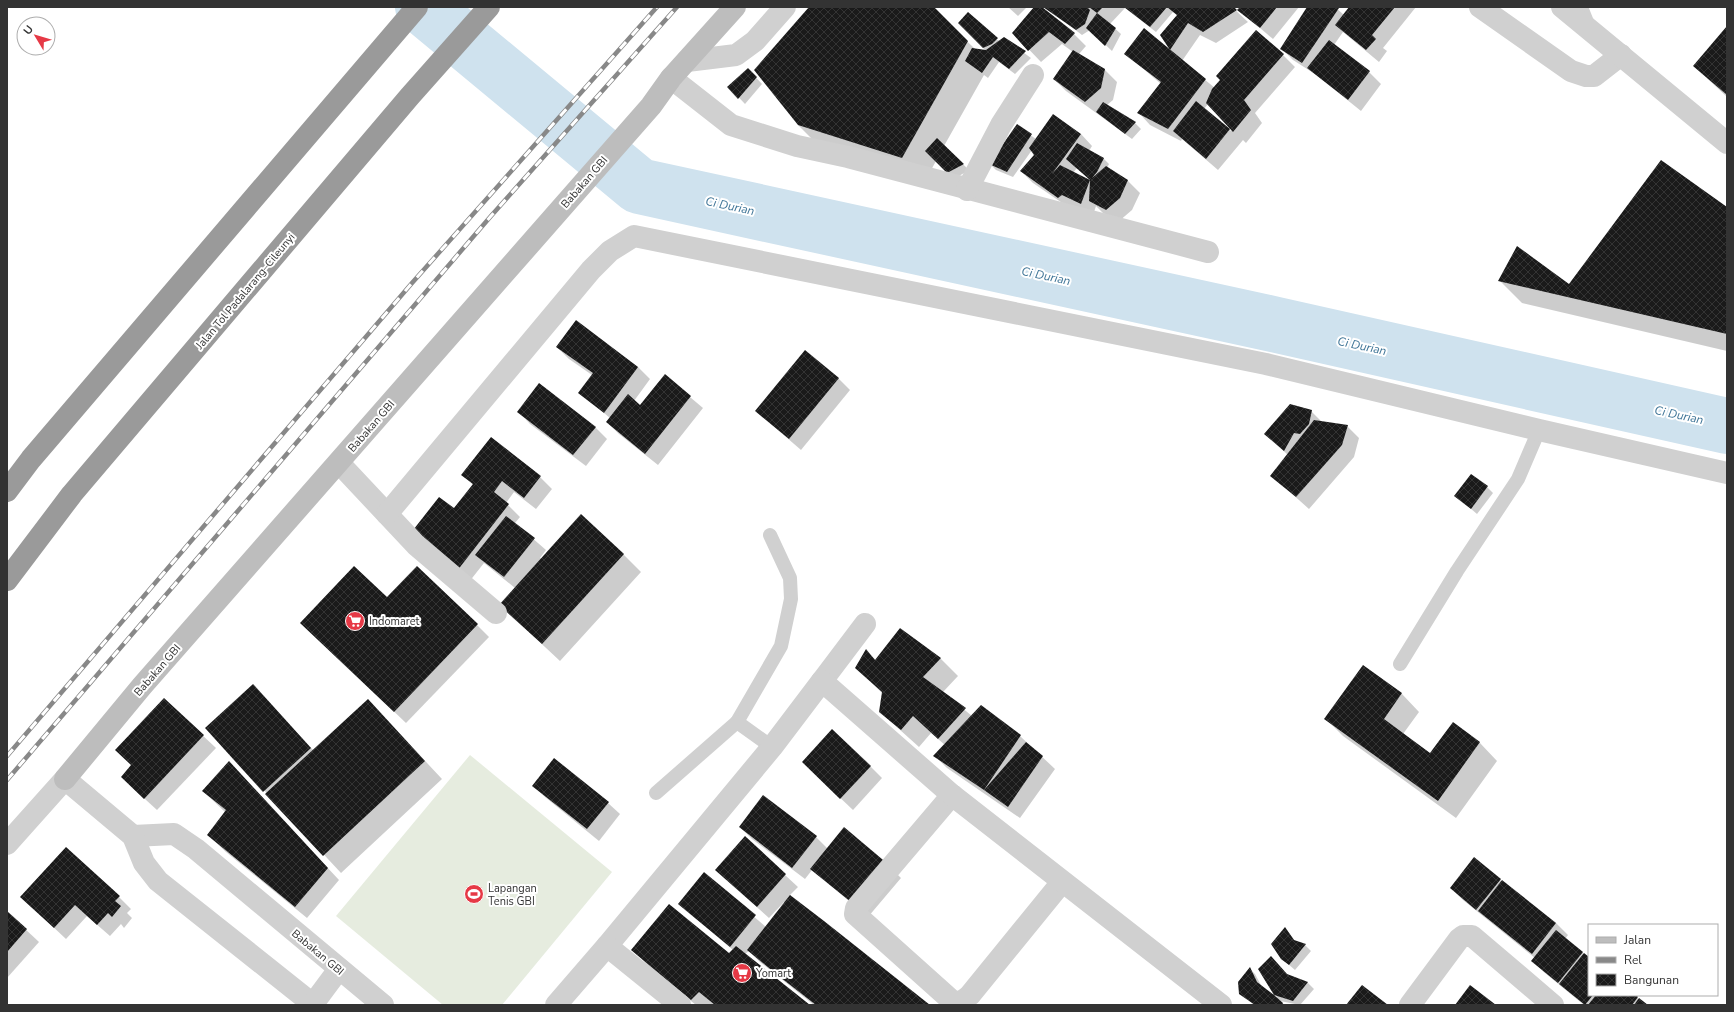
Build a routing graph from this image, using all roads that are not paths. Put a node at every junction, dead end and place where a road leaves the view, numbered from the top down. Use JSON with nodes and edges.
{"nodes":[{"id":1,"x":417,"y":7,"type":"edge"},
{"id":2,"x":489,"y":7,"type":"edge"},
{"id":3,"x":735,"y":7,"type":"edge"},
{"id":4,"x":785,"y":7,"type":"edge"},
{"id":5,"x":1480,"y":7,"type":"edge"},
{"id":6,"x":1562,"y":7,"type":"edge"},
{"id":7,"x":1581,"y":7,"type":"edge"},
{"id":8,"x":1590,"y":30,"type":"junction"},
{"id":9,"x":1621,"y":55,"type":"junction"},
{"id":10,"x":686,"y":61,"type":"junction"},
{"id":11,"x":1033,"y":75,"type":"dead end"},
{"id":12,"x":671,"y":78,"type":"junction"},
{"id":13,"x":1727,"y":143,"type":"edge"},
{"id":14,"x":967,"y":190,"type":"junction"},
{"id":15,"x":1208,"y":252,"type":"dead end"},
{"id":16,"x":1538,"y":430,"type":"junction"},
{"id":17,"x":339,"y":463,"type":"junction"},
{"id":18,"x":1727,"y":473,"type":"edge"},
{"id":19,"x":7,"y":491,"type":"edge"},
{"id":20,"x":388,"y":514,"type":"junction"},
{"id":21,"x":770,"y":535,"type":"dead end"},
{"id":22,"x":7,"y":580,"type":"edge"},
{"id":23,"x":496,"y":613,"type":"dead end"},
{"id":24,"x":865,"y":624,"type":"dead end"},
{"id":25,"x":1400,"y":664,"type":"dead end"},
{"id":26,"x":822,"y":681,"type":"junction"},
{"id":27,"x":737,"y":722,"type":"junction"},
{"id":28,"x":772,"y":747,"type":"junction"},
{"id":29,"x":65,"y":778,"type":"junction"},
{"id":30,"x":656,"y":794,"type":"dead end"},
{"id":31,"x":952,"y":795,"type":"junction"},
{"id":32,"x":133,"y":836,"type":"junction"},
{"id":33,"x":7,"y":844,"type":"edge"},
{"id":34,"x":1062,"y":882,"type":"junction"},
{"id":35,"x":607,"y":946,"type":"junction"},
{"id":36,"x":339,"y":969,"type":"junction"},
{"id":37,"x":1206,"y":1001,"type":"edge"},
{"id":38,"x":313,"y":1004,"type":"edge"},
{"id":39,"x":383,"y":1005,"type":"edge"},
{"id":40,"x":556,"y":1005,"type":"edge"},
{"id":41,"x":680,"y":1005,"type":"edge"},
{"id":42,"x":1410,"y":1005,"type":"edge"},
{"id":43,"x":1553,"y":1005,"type":"edge"}],
"edges":[{"from":1,"to":19,"type":"highway"},
{"from":2,"to":22,"type":"highway","name":"Jalan Tol Padalarang–Cileunyi"},
{"from":3,"to":10,"type":"street","name":"Babakan GBI"},
{"from":4,"to":10,"type":"street"},
{"from":5,"to":9,"type":"street"},
{"from":6,"to":8,"type":"street"},
{"from":7,"to":8,"type":"lane"},
{"from":8,"to":9,"type":"street"},
{"from":9,"to":13,"type":"street"},
{"from":10,"to":12,"type":"street","name":"Babakan GBI"},
{"from":11,"to":14,"type":"street"},
{"from":12,"to":14,"type":"street"},
{"from":12,"to":17,"type":"street","name":"Babakan GBI"},
{"from":14,"to":15,"type":"street"},
{"from":16,"to":18,"type":"street"},
{"from":16,"to":20,"type":"street"},
{"from":16,"to":25,"type":"lane"},
{"from":17,"to":20,"type":"street"},
{"from":17,"to":29,"type":"street","name":"Babakan GBI"},
{"from":20,"to":23,"type":"street"},
{"from":21,"to":27,"type":"lane"},
{"from":24,"to":26,"type":"street"},
{"from":26,"to":28,"type":"street"},
{"from":26,"to":31,"type":"street"},
{"from":27,"to":28,"type":"lane"},
{"from":27,"to":30,"type":"lane"},
{"from":28,"to":35,"type":"street"},
{"from":29,"to":32,"type":"street"},
{"from":29,"to":33,"type":"street"},
{"from":31,"to":34,"type":"street"},
{"from":31,"to":34,"type":"street"},
{"from":32,"to":36,"type":"street","name":"Babakan GBI"},
{"from":32,"to":38,"type":"street"},
{"from":34,"to":37,"type":"street"},
{"from":35,"to":40,"type":"street"},
{"from":35,"to":41,"type":"street"},
{"from":36,"to":38,"type":"street"},
{"from":36,"to":39,"type":"street","name":"Babakan GBI"},
{"from":42,"to":43,"type":"street"}]}
